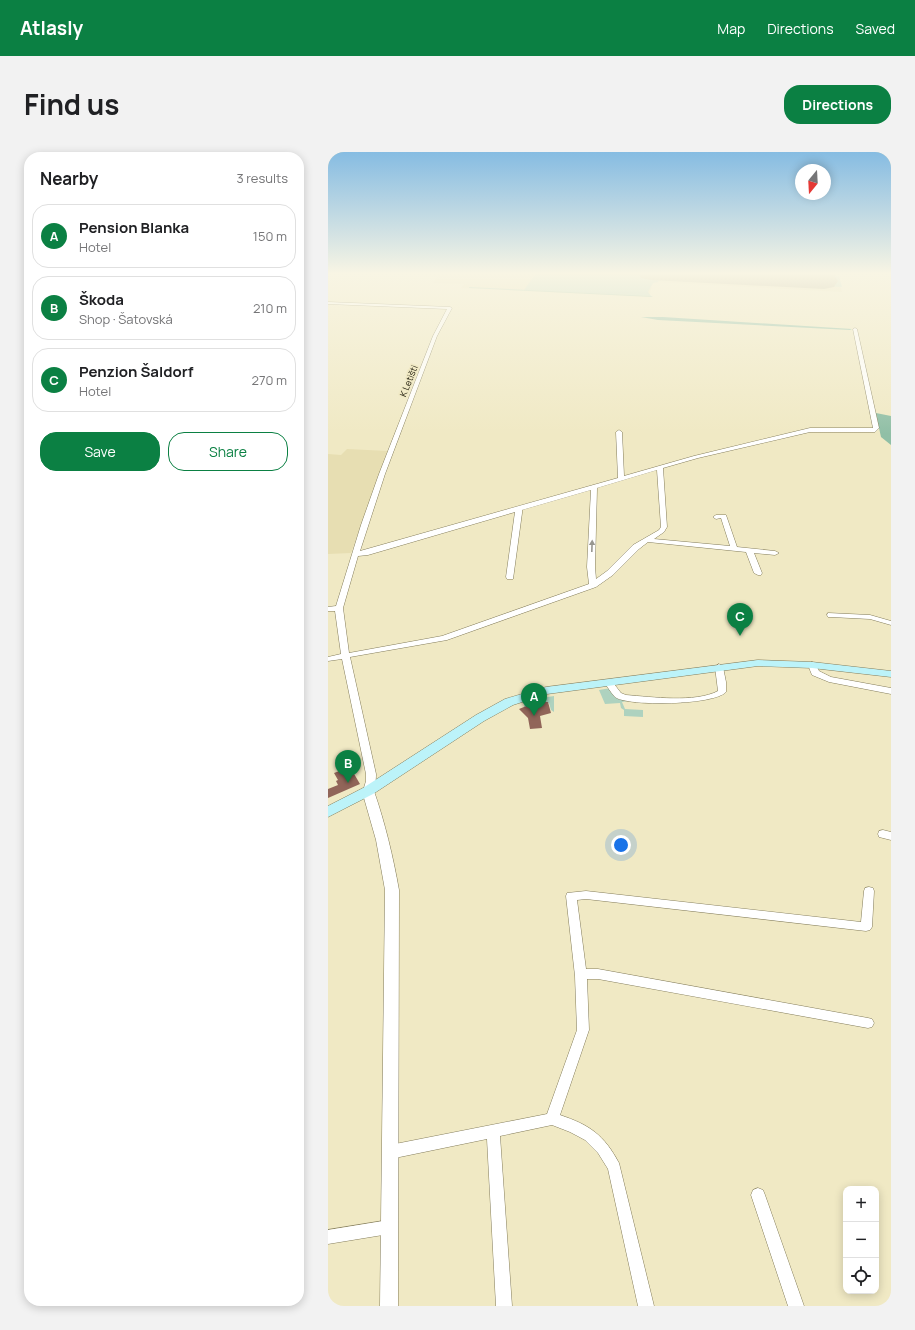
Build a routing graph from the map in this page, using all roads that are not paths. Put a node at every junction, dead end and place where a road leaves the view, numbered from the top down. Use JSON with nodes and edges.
{"nodes":[{"id":1,"x":440,"y":326,"type":"edge"},
{"id":2,"x":854,"y":329,"type":"dead end"},
{"id":3,"x":619,"y":432,"type":"dead end"},
{"id":4,"x":660,"y":467,"type":"junction"},
{"id":5,"x":621,"y":479,"type":"junction"},
{"id":6,"x":594,"y":487,"type":"junction"},
{"id":7,"x":518,"y":509,"type":"junction"},
{"id":8,"x":716,"y":517,"type":"dead end"},
{"id":9,"x":647,"y":540,"type":"junction"},
{"id":10,"x":734,"y":548,"type":"junction"},
{"id":11,"x":749,"y":550,"type":"junction"},
{"id":12,"x":775,"y":553,"type":"dead end"},
{"id":13,"x":355,"y":554,"type":"junction"},
{"id":14,"x":758,"y":573,"type":"dead end"},
{"id":15,"x":510,"y":577,"type":"dead end"},
{"id":16,"x":593,"y":585,"type":"junction"},
{"id":17,"x":339,"y":608,"type":"junction"},
{"id":18,"x":328,"y":609,"type":"edge"},
{"id":19,"x":831,"y":615,"type":"dead end"},
{"id":20,"x":891,"y":623,"type":"edge"},
{"id":21,"x":346,"y":657,"type":"junction"},
{"id":22,"x":328,"y":659,"type":"edge"},
{"id":23,"x":812,"y":665,"type":"junction"},
{"id":24,"x":719,"y":667,"type":"junction"},
{"id":25,"x":891,"y":674,"type":"edge"},
{"id":26,"x":608,"y":682,"type":"junction"},
{"id":27,"x":891,"y":691,"type":"edge"},
{"id":28,"x":368,"y":791,"type":"junction"},
{"id":29,"x":328,"y":812,"type":"edge"},
{"id":30,"x":869,"y":891,"type":"dead end"},
{"id":31,"x":581,"y":974,"type":"junction"},
{"id":32,"x":868,"y":1023,"type":"dead end"},
{"id":33,"x":552,"y":1119,"type":"junction"},
{"id":34,"x":493,"y":1131,"type":"junction"},
{"id":35,"x":390,"y":1152,"type":"junction"},
{"id":36,"x":758,"y":1195,"type":"dead end"},
{"id":37,"x":389,"y":1227,"type":"junction"},
{"id":38,"x":328,"y":1237,"type":"edge"},
{"id":39,"x":389,"y":1306,"type":"edge"},
{"id":40,"x":504,"y":1306,"type":"edge"},
{"id":41,"x":646,"y":1306,"type":"edge"},
{"id":42,"x":796,"y":1306,"type":"edge"}],
"edges":[{"from":1,"to":13,"type":"street","name":"K Letišti"},
{"from":2,"to":4,"type":"street"},
{"from":3,"to":5,"type":"street"},
{"from":4,"to":5,"type":"street"},
{"from":4,"to":9,"type":"street"},
{"from":5,"to":6,"type":"street"},
{"from":6,"to":7,"type":"street"},
{"from":16,"to":6,"type":"street","one_way":true},
{"from":7,"to":13,"type":"street"},
{"from":7,"to":15,"type":"street"},
{"from":8,"to":10,"type":"street"},
{"from":9,"to":10,"type":"street"},
{"from":9,"to":16,"type":"street"},
{"from":10,"to":11,"type":"street"},
{"from":11,"to":12,"type":"street"},
{"from":11,"to":14,"type":"street"},
{"from":13,"to":17,"type":"street"},
{"from":16,"to":21,"type":"street"},
{"from":17,"to":18,"type":"street"},
{"from":17,"to":21,"type":"street"},
{"from":19,"to":20,"type":"street"},
{"from":21,"to":22,"type":"street"},
{"from":21,"to":28,"type":"street"},
{"from":23,"to":24,"type":"main road"},
{"from":23,"to":25,"type":"main road"},
{"from":23,"to":27,"type":"street"},
{"from":24,"to":26,"type":"main road"},
{"from":24,"to":26,"type":"street"},
{"from":26,"to":28,"type":"main road"},
{"from":28,"to":29,"type":"main road"},
{"from":28,"to":35,"type":"street"},
{"from":30,"to":31,"type":"street"},
{"from":31,"to":32,"type":"street"},
{"from":31,"to":33,"type":"street"},
{"from":33,"to":34,"type":"street"},
{"from":33,"to":41,"type":"street"},
{"from":34,"to":35,"type":"street"},
{"from":34,"to":40,"type":"street"},
{"from":35,"to":37,"type":"street"},
{"from":36,"to":42,"type":"street"},
{"from":37,"to":38,"type":"street"},
{"from":37,"to":39,"type":"street"}]}
